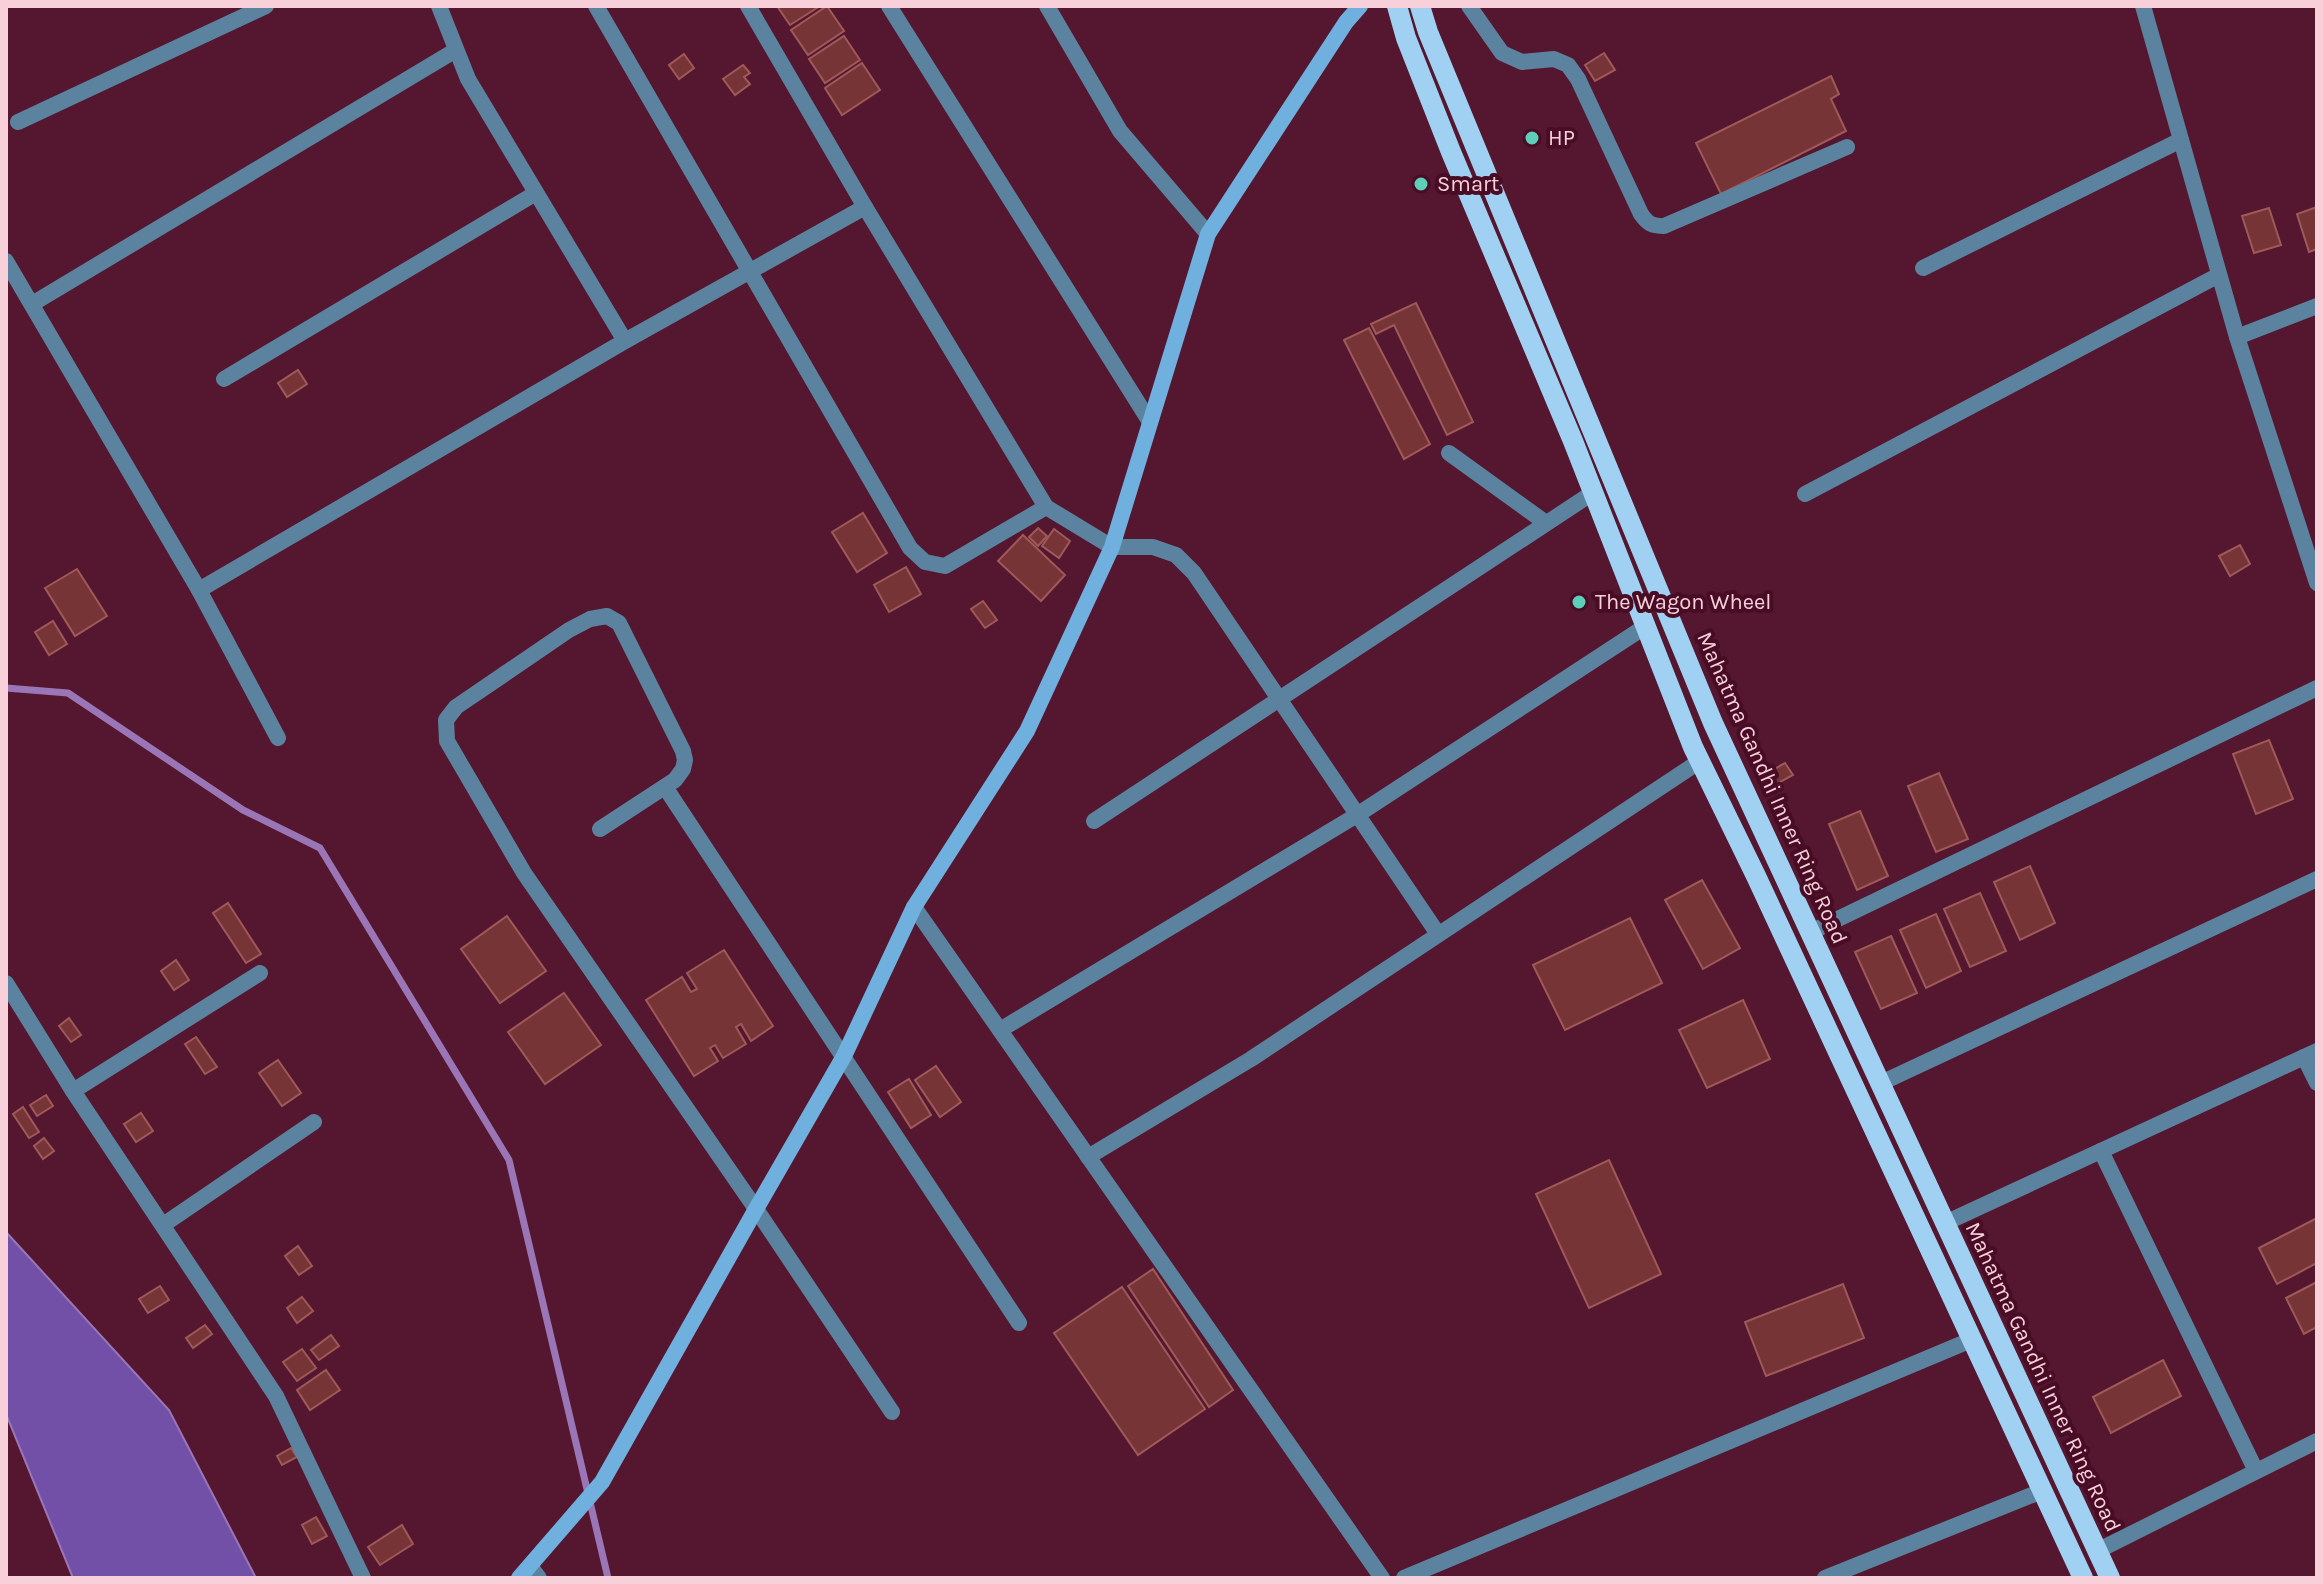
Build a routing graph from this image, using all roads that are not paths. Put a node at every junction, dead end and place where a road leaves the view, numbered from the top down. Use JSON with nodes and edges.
{"nodes":[{"id":1,"x":266,"y":6,"type":"edge"},
{"id":2,"x":439,"y":6,"type":"edge"},
{"id":3,"x":596,"y":6,"type":"edge"},
{"id":4,"x":748,"y":6,"type":"edge"},
{"id":5,"x":889,"y":6,"type":"edge"},
{"id":6,"x":1047,"y":6,"type":"edge"},
{"id":7,"x":1360,"y":6,"type":"edge"},
{"id":8,"x":1397,"y":6,"type":"edge"},
{"id":9,"x":1420,"y":6,"type":"edge"},
{"id":10,"x":1469,"y":6,"type":"edge"},
{"id":11,"x":2143,"y":6,"type":"edge"},
{"id":12,"x":456,"y":50,"type":"junction"},
{"id":13,"x":18,"y":122,"type":"dead end"},
{"id":14,"x":2181,"y":140,"type":"junction"},
{"id":15,"x":1847,"y":147,"type":"dead end"},
{"id":16,"x":536,"y":193,"type":"junction"},
{"id":17,"x":865,"y":207,"type":"junction"},
{"id":18,"x":1208,"y":234,"type":"junction"},
{"id":19,"x":7,"y":265,"type":"edge"},
{"id":20,"x":1923,"y":268,"type":"dead end"},
{"id":21,"x":749,"y":272,"type":"junction"},
{"id":22,"x":2219,"y":275,"type":"junction"},
{"id":23,"x":32,"y":304,"type":"junction"},
{"id":24,"x":2317,"y":306,"type":"edge"},
{"id":25,"x":2237,"y":337,"type":"junction"},
{"id":26,"x":625,"y":341,"type":"junction"},
{"id":27,"x":224,"y":379,"type":"dead end"},
{"id":28,"x":1150,"y":422,"type":"junction"},
{"id":29,"x":1449,"y":453,"type":"dead end"},
{"id":30,"x":1594,"y":492,"type":"junction"},
{"id":31,"x":1805,"y":494,"type":"dead end"},
{"id":32,"x":1046,"y":507,"type":"junction"},
{"id":33,"x":1546,"y":523,"type":"junction"},
{"id":34,"x":1112,"y":547,"type":"junction"},
{"id":35,"x":2317,"y":583,"type":"edge"},
{"id":36,"x":199,"y":590,"type":"junction"},
{"id":37,"x":1646,"y":626,"type":"junction"},
{"id":38,"x":2317,"y":688,"type":"edge"},
{"id":39,"x":1279,"y":698,"type":"junction"},
{"id":40,"x":278,"y":738,"type":"dead end"},
{"id":41,"x":1700,"y":761,"type":"junction"},
{"id":42,"x":665,"y":787,"type":"junction"},
{"id":43,"x":1357,"y":815,"type":"junction"},
{"id":44,"x":1094,"y":821,"type":"dead end"},
{"id":45,"x":600,"y":829,"type":"dead end"},
{"id":46,"x":2317,"y":879,"type":"edge"},
{"id":47,"x":914,"y":907,"type":"junction"},
{"id":48,"x":1811,"y":932,"type":"junction"},
{"id":49,"x":1438,"y":934,"type":"junction"},
{"id":50,"x":260,"y":973,"type":"dead end"},
{"id":51,"x":6,"y":983,"type":"edge"},
{"id":52,"x":1000,"y":1030,"type":"junction"},
{"id":53,"x":2311,"y":1054,"type":"edge"},
{"id":54,"x":844,"y":1056,"type":"junction"},
{"id":55,"x":1881,"y":1083,"type":"junction"},
{"id":56,"x":2317,"y":1083,"type":"edge"},
{"id":57,"x":73,"y":1091,"type":"junction"},
{"id":58,"x":314,"y":1122,"type":"dead end"},
{"id":59,"x":2101,"y":1151,"type":"junction"},
{"id":60,"x":1088,"y":1157,"type":"junction"},
{"id":61,"x":756,"y":1209,"type":"junction"},
{"id":62,"x":1945,"y":1223,"type":"junction"},
{"id":63,"x":163,"y":1225,"type":"junction"},
{"id":64,"x":1019,"y":1323,"type":"dead end"},
{"id":65,"x":1971,"y":1340,"type":"junction"},
{"id":66,"x":892,"y":1412,"type":"dead end"},
{"id":67,"x":2317,"y":1441,"type":"edge"},
{"id":68,"x":2256,"y":1471,"type":"junction"},
{"id":69,"x":2042,"y":1491,"type":"junction"},
{"id":70,"x":2097,"y":1551,"type":"junction"},
{"id":71,"x":529,"y":1574,"type":"edge"},
{"id":72,"x":363,"y":1578,"type":"edge"},
{"id":73,"x":1382,"y":1578,"type":"edge"},
{"id":74,"x":1404,"y":1578,"type":"edge"},
{"id":75,"x":1825,"y":1578,"type":"edge"},
{"id":76,"x":2083,"y":1578,"type":"edge"},
{"id":77,"x":2110,"y":1578,"type":"edge"}],
"edges":[{"from":1,"to":13,"type":"street"},
{"from":2,"to":12,"type":"street"},
{"from":3,"to":21,"type":"street"},
{"from":4,"to":17,"type":"street"},
{"from":5,"to":28,"type":"street"},
{"from":6,"to":18,"type":"street"},
{"from":7,"to":18,"type":"street"},
{"from":8,"to":30,"type":"main road"},
{"from":9,"to":48,"type":"main road","name":"Mahatma Gandhi Inner Ring Road"},
{"from":10,"to":15,"type":"street"},
{"from":11,"to":14,"type":"street"},
{"from":12,"to":16,"type":"street"},
{"from":12,"to":23,"type":"street"},
{"from":14,"to":20,"type":"street"},
{"from":14,"to":22,"type":"street"},
{"from":16,"to":26,"type":"street"},
{"from":16,"to":27,"type":"street"},
{"from":17,"to":21,"type":"street"},
{"from":17,"to":32,"type":"street"},
{"from":18,"to":28,"type":"street"},
{"from":19,"to":23,"type":"street"},
{"from":21,"to":26,"type":"street"},
{"from":21,"to":32,"type":"street"},
{"from":22,"to":25,"type":"street"},
{"from":22,"to":31,"type":"street"},
{"from":23,"to":36,"type":"street"},
{"from":24,"to":25,"type":"street"},
{"from":25,"to":35,"type":"street"},
{"from":26,"to":36,"type":"street"},
{"from":28,"to":34,"type":"street"},
{"from":29,"to":33,"type":"street"},
{"from":30,"to":33,"type":"street"},
{"from":30,"to":37,"type":"main road"},
{"from":32,"to":34,"type":"street"},
{"from":33,"to":39,"type":"street"},
{"from":34,"to":39,"type":"street"},
{"from":34,"to":47,"type":"street"},
{"from":36,"to":40,"type":"street"},
{"from":37,"to":41,"type":"main road"},
{"from":37,"to":43,"type":"street"},
{"from":38,"to":48,"type":"street"},
{"from":39,"to":43,"type":"street"},
{"from":39,"to":44,"type":"street"},
{"from":41,"to":49,"type":"street"},
{"from":41,"to":65,"type":"main road"},
{"from":42,"to":45,"type":"street"},
{"from":42,"to":54,"type":"street"},
{"from":42,"to":61,"type":"street"},
{"from":43,"to":49,"type":"street"},
{"from":43,"to":52,"type":"street"},
{"from":46,"to":55,"type":"street"},
{"from":47,"to":52,"type":"street"},
{"from":47,"to":54,"type":"street"},
{"from":48,"to":55,"type":"main road","name":"Mahatma Gandhi Inner Ring Road"},
{"from":49,"to":60,"type":"street"},
{"from":50,"to":57,"type":"street"},
{"from":51,"to":57,"type":"street"},
{"from":52,"to":60,"type":"street"},
{"from":53,"to":56,"type":"street"},
{"from":53,"to":59,"type":"street"},
{"from":54,"to":61,"type":"street"},
{"from":54,"to":64,"type":"street"},
{"from":55,"to":62,"type":"main road","name":"Mahatma Gandhi Inner Ring Road"},
{"from":57,"to":63,"type":"street"},
{"from":58,"to":63,"type":"street"},
{"from":59,"to":62,"type":"street"},
{"from":59,"to":68,"type":"street"},
{"from":60,"to":73,"type":"street"},
{"from":61,"to":66,"type":"street"},
{"from":61,"to":71,"type":"street"},
{"from":62,"to":70,"type":"main road","name":"Mahatma Gandhi Inner Ring Road"},
{"from":63,"to":72,"type":"street"},
{"from":65,"to":69,"type":"main road"},
{"from":65,"to":74,"type":"street"},
{"from":67,"to":68,"type":"street"},
{"from":68,"to":70,"type":"street"},
{"from":69,"to":75,"type":"street"},
{"from":69,"to":76,"type":"main road"},
{"from":70,"to":77,"type":"main road","name":"Mahatma Gandhi Inner Ring Road"}]}
